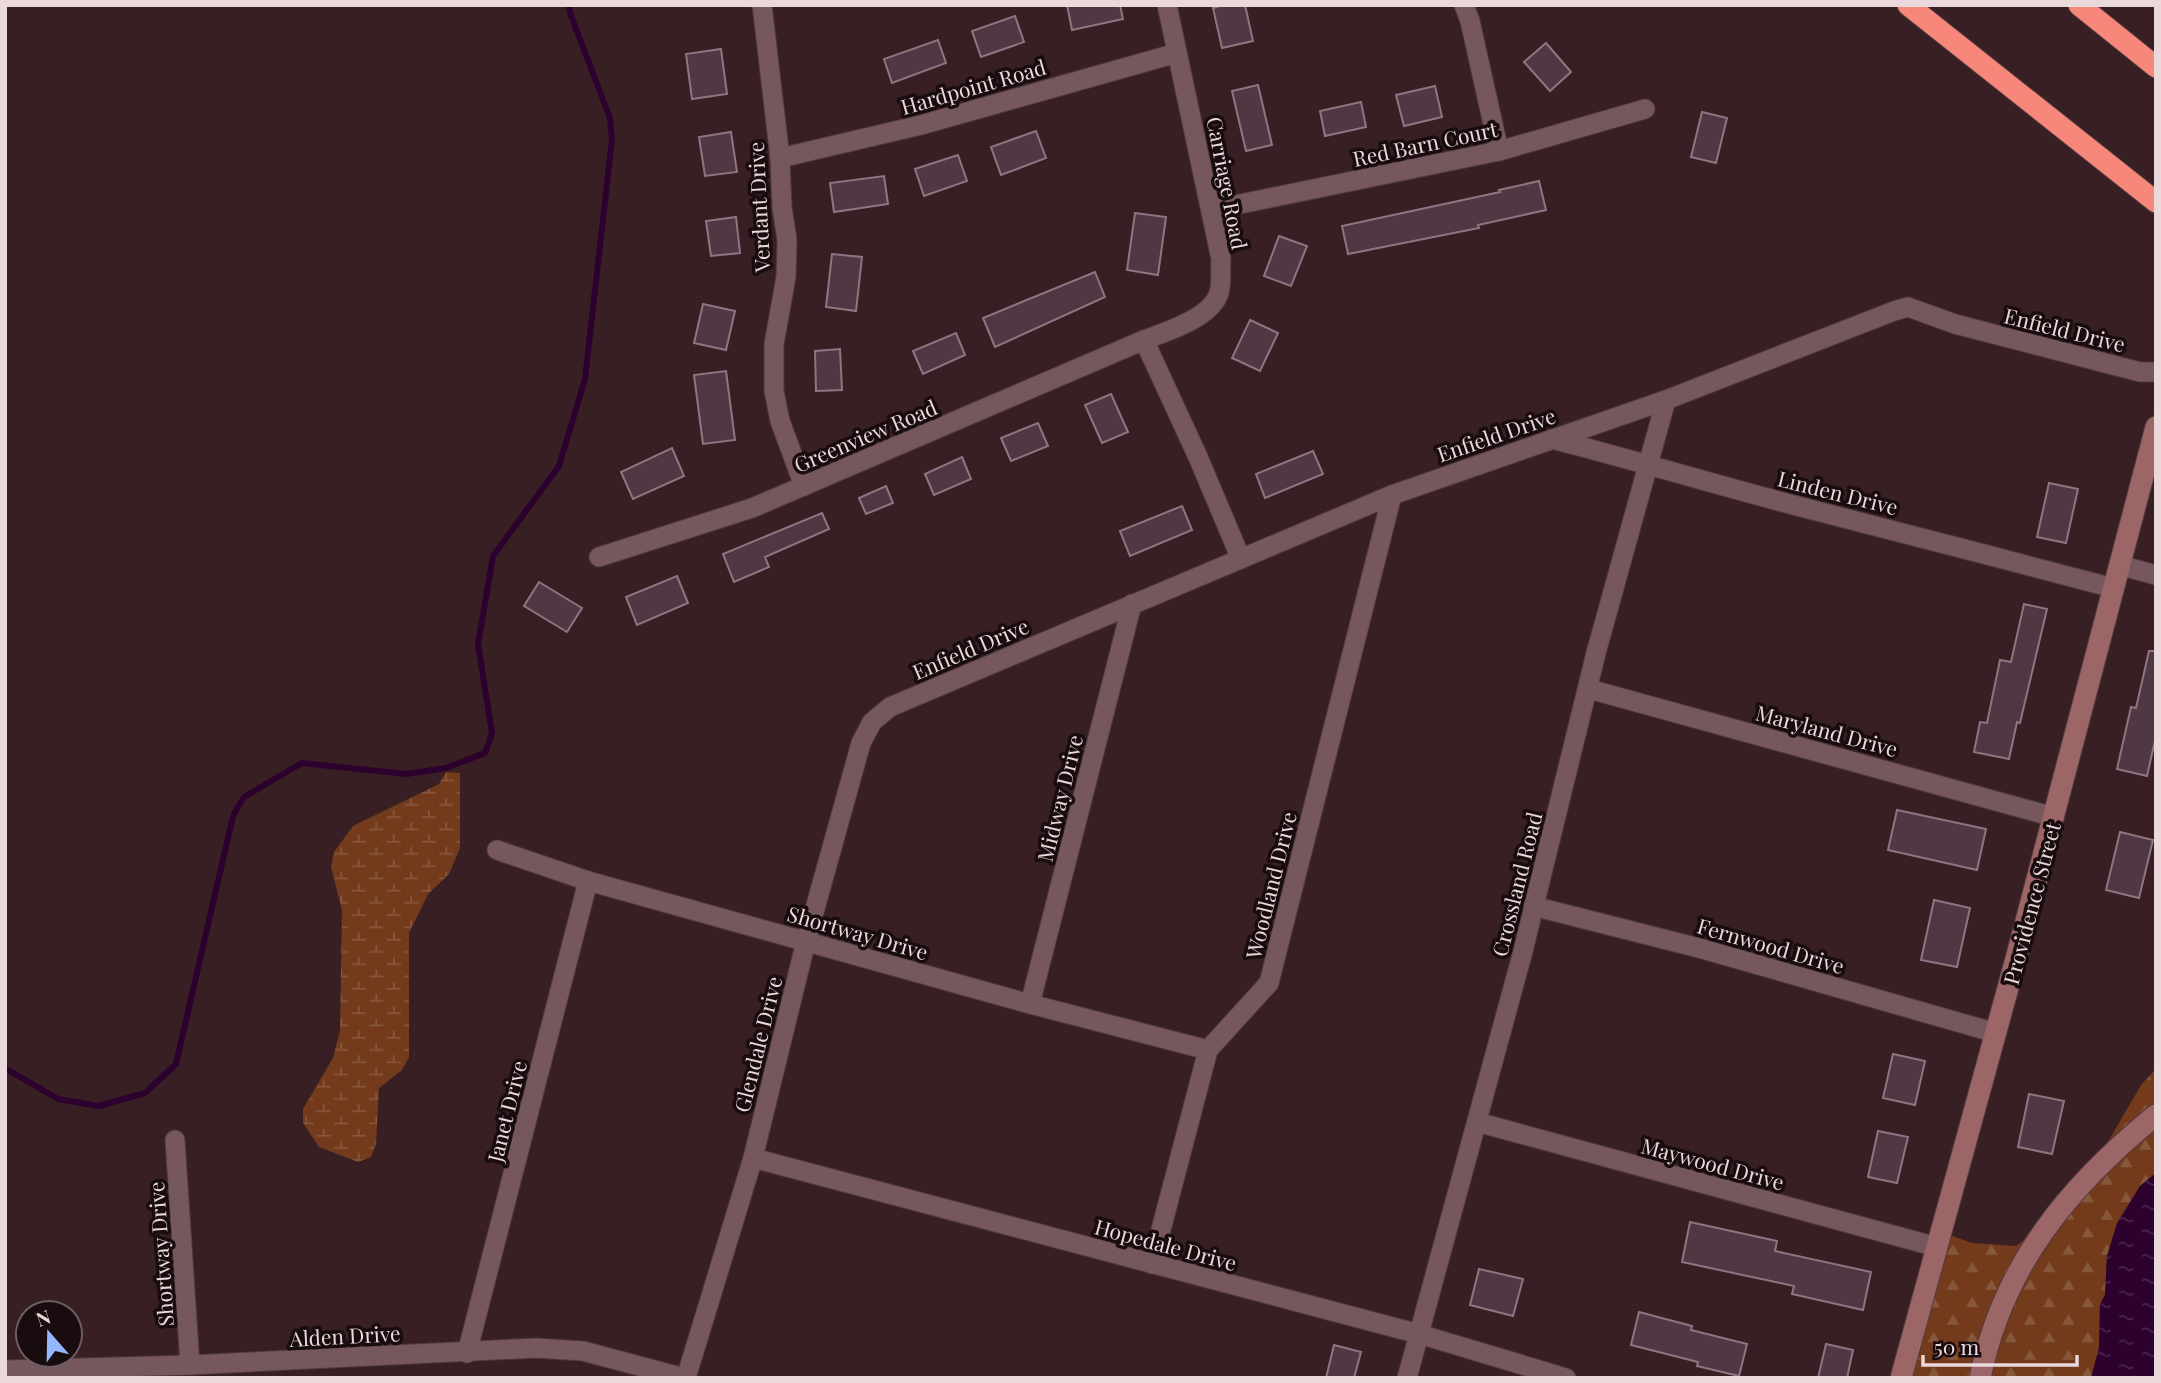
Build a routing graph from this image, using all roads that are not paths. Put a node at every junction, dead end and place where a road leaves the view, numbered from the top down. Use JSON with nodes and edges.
{"nodes":[{"id":1,"x":762,"y":5,"type":"edge"},
{"id":2,"x":1167,"y":5,"type":"edge"},
{"id":3,"x":1464,"y":5,"type":"edge"},
{"id":4,"x":1908,"y":5,"type":"edge"},
{"id":5,"x":2079,"y":5,"type":"edge"},
{"id":6,"x":1177,"y":53,"type":"junction"},
{"id":7,"x":2156,"y":67,"type":"edge"},
{"id":8,"x":1644,"y":109,"type":"dead end"},
{"id":9,"x":1499,"y":151,"type":"junction"},
{"id":10,"x":780,"y":158,"type":"junction"},
{"id":11,"x":2156,"y":202,"type":"edge"},
{"id":12,"x":1211,"y":210,"type":"junction"},
{"id":13,"x":1144,"y":340,"type":"junction"},
{"id":14,"x":2156,"y":372,"type":"edge"},
{"id":15,"x":1666,"y":400,"type":"junction"},
{"id":16,"x":2156,"y":427,"type":"edge"},
{"id":17,"x":1551,"y":439,"type":"junction"},
{"id":18,"x":1650,"y":464,"type":"junction"},
{"id":19,"x":804,"y":486,"type":"junction"},
{"id":20,"x":1392,"y":495,"type":"junction"},
{"id":21,"x":599,"y":557,"type":"dead end"},
{"id":22,"x":1241,"y":559,"type":"junction"},
{"id":23,"x":2119,"y":565,"type":"junction"},
{"id":24,"x":2156,"y":575,"type":"edge"},
{"id":25,"x":2113,"y":588,"type":"junction"},
{"id":26,"x":1132,"y":604,"type":"junction"},
{"id":27,"x":1589,"y":689,"type":"junction"},
{"id":28,"x":872,"y":722,"type":"joint"},
{"id":29,"x":2054,"y":817,"type":"junction"},
{"id":30,"x":497,"y":850,"type":"dead end"},
{"id":31,"x":589,"y":881,"type":"junction"},
{"id":32,"x":1533,"y":906,"type":"junction"},
{"id":33,"x":806,"y":941,"type":"junction"},
{"id":34,"x":1030,"y":1004,"type":"junction"},
{"id":35,"x":1996,"y":1033,"type":"junction"},
{"id":36,"x":1209,"y":1050,"type":"junction"},
{"id":37,"x":2156,"y":1115,"type":"edge"},
{"id":38,"x":1477,"y":1122,"type":"junction"},
{"id":39,"x":175,"y":1140,"type":"dead end"},
{"id":40,"x":752,"y":1158,"type":"junction"},
{"id":41,"x":1937,"y":1248,"type":"junction"},
{"id":42,"x":1152,"y":1264,"type":"junction"},
{"id":43,"x":1419,"y":1334,"type":"junction"},
{"id":44,"x":467,"y":1353,"type":"junction"},
{"id":45,"x":190,"y":1365,"type":"junction"},
{"id":46,"x":5,"y":1370,"type":"edge"},
{"id":47,"x":78,"y":1372,"type":"edge"},
{"id":48,"x":685,"y":1378,"type":"edge"},
{"id":49,"x":1407,"y":1378,"type":"edge"},
{"id":50,"x":1566,"y":1378,"type":"edge"},
{"id":51,"x":1901,"y":1378,"type":"edge"},
{"id":52,"x":1980,"y":1378,"type":"edge"}],
"edges":[{"from":1,"to":10,"type":"street","name":"Verdant Drive"},
{"from":2,"to":6,"type":"street","name":"Carriage Road"},
{"from":3,"to":9,"type":"street"},
{"from":4,"to":11,"type":"highway"},
{"from":5,"to":7,"type":"highway"},
{"from":6,"to":10,"type":"street","name":"Hardpoint Road"},
{"from":6,"to":12,"type":"street","name":"Carriage Road"},
{"from":8,"to":9,"type":"street","name":"Red Barn Court"},
{"from":9,"to":12,"type":"street","name":"Red Barn Court"},
{"from":10,"to":19,"type":"street","name":"Verdant Drive"},
{"from":12,"to":13,"type":"street","name":"Carriage Road"},
{"from":13,"to":19,"type":"street","name":"Greenview Road"},
{"from":13,"to":22,"type":"street"},
{"from":14,"to":15,"type":"street","name":"Enfield Drive"},
{"from":15,"to":17,"type":"street","name":"Enfield Drive"},
{"from":15,"to":18,"type":"street","name":"Crossland Road"},
{"from":16,"to":23,"type":"main road","name":"Providence Street"},
{"from":17,"to":18,"type":"street","name":"Linden Drive"},
{"from":17,"to":20,"type":"street","name":"Enfield Drive"},
{"from":18,"to":25,"type":"street","name":"Linden Drive"},
{"from":18,"to":27,"type":"street","name":"Crossland Road"},
{"from":19,"to":21,"type":"street","name":"Greenview Road"},
{"from":20,"to":22,"type":"street","name":"Enfield Drive"},
{"from":20,"to":36,"type":"street","name":"Woodland Drive"},
{"from":22,"to":26,"type":"street","name":"Enfield Drive"},
{"from":23,"to":24,"type":"street"},
{"from":23,"to":25,"type":"main road","name":"Providence Street"},
{"from":25,"to":29,"type":"main road","name":"Providence Street"},
{"from":26,"to":28,"type":"street","name":"Enfield Drive"},
{"from":26,"to":34,"type":"street","name":"Midway Drive"},
{"from":27,"to":29,"type":"street","name":"Maryland Drive"},
{"from":27,"to":32,"type":"street","name":"Crossland Road"},
{"from":28,"to":33,"type":"street","name":"Glendale Drive"},
{"from":29,"to":35,"type":"main road","name":"Providence Street"},
{"from":30,"to":31,"type":"street","name":"Shortway Drive"},
{"from":31,"to":33,"type":"street","name":"Shortway Drive"},
{"from":31,"to":44,"type":"street","name":"Janet Drive"},
{"from":32,"to":35,"type":"street","name":"Fernwood Drive"},
{"from":32,"to":38,"type":"street","name":"Crossland Road"},
{"from":33,"to":34,"type":"street","name":"Shortway Drive"},
{"from":33,"to":40,"type":"street","name":"Glendale Drive"},
{"from":34,"to":36,"type":"street","name":"Shortway Drive"},
{"from":35,"to":41,"type":"main road","name":"Providence Street"},
{"from":36,"to":42,"type":"street","name":"Woodland Drive"},
{"from":37,"to":52,"type":"main road"},
{"from":38,"to":41,"type":"street","name":"Maywood Drive"},
{"from":38,"to":43,"type":"street","name":"Crossland Road"},
{"from":39,"to":45,"type":"street","name":"Shortway Drive"},
{"from":40,"to":42,"type":"street","name":"Hopedale Drive"},
{"from":40,"to":48,"type":"street","name":"Glendale Drive"},
{"from":41,"to":51,"type":"main road","name":"Providence Street"},
{"from":42,"to":43,"type":"street","name":"Hopedale Drive"},
{"from":43,"to":49,"type":"street","name":"Crossland Road"},
{"from":43,"to":50,"type":"street","name":"Hopedale Drive"},
{"from":44,"to":45,"type":"street","name":"Alden Drive"},
{"from":44,"to":48,"type":"street","name":"Alden Drive"},
{"from":45,"to":47,"type":"street","name":"Alden Drive"},
{"from":46,"to":47,"type":"street","name":"Alden Drive"}]}
